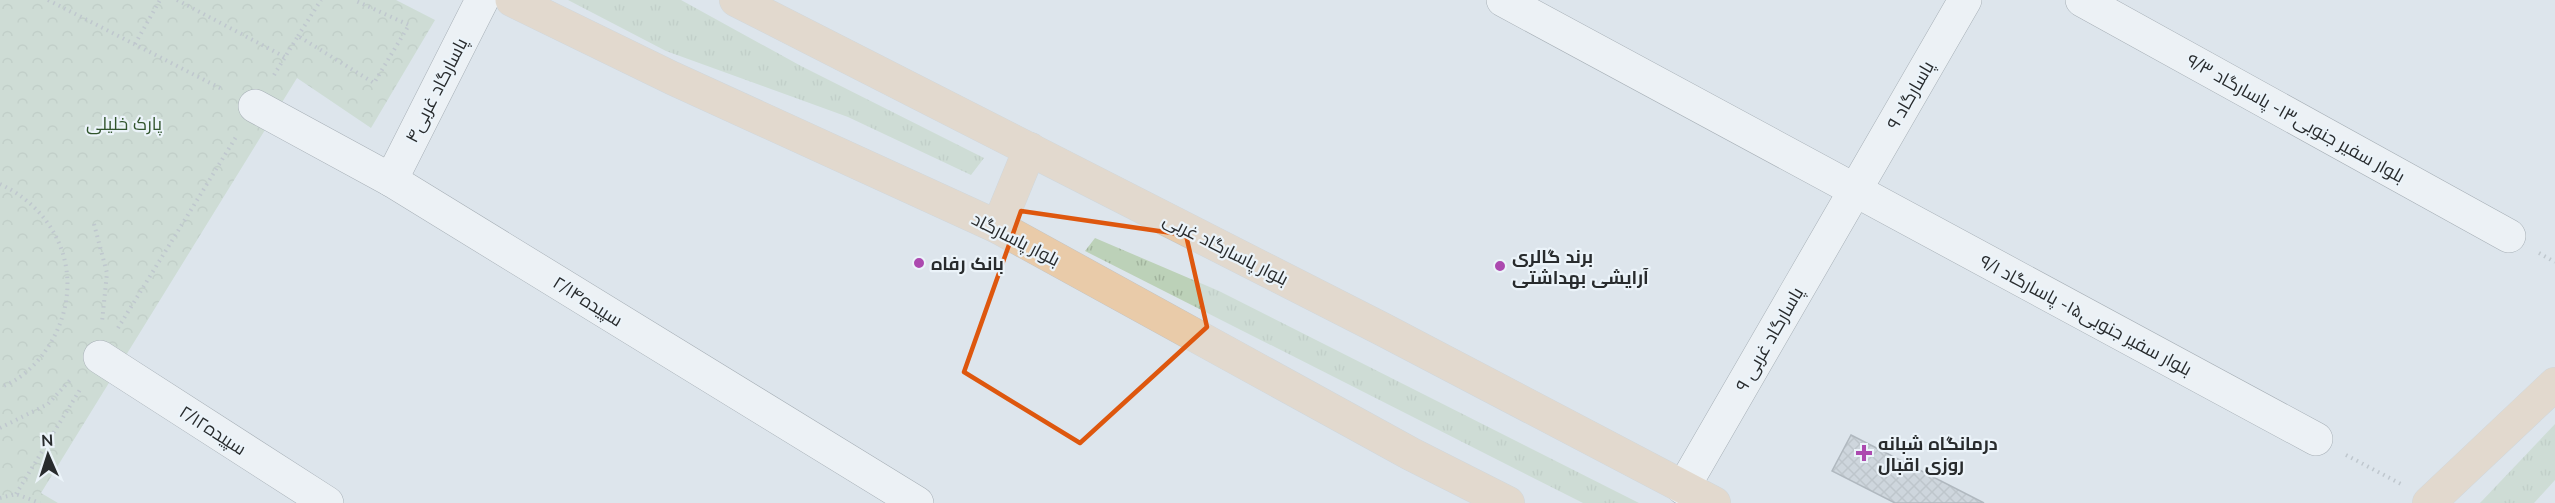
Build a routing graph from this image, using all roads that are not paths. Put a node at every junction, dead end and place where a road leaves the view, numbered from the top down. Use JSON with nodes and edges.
{"nodes":[{"id":1,"x":482,"y":0,"type":"edge"},
{"id":2,"x":512,"y":0,"type":"edge"},
{"id":3,"x":735,"y":0,"type":"edge"},
{"id":4,"x":1503,"y":0,"type":"edge"},
{"id":5,"x":1965,"y":0,"type":"edge"},
{"id":6,"x":2082,"y":0,"type":"edge"},
{"id":7,"x":255,"y":106,"type":"road end"},
{"id":8,"x":1030,"y":149,"type":"junction"},
{"id":9,"x":390,"y":180,"type":"junction"},
{"id":10,"x":1855,"y":190,"type":"junction"},
{"id":11,"x":998,"y":227,"type":"junction"},
{"id":12,"x":2509,"y":236,"type":"dead end"},
{"id":13,"x":100,"y":357,"type":"road end"},
{"id":14,"x":2555,"y":384,"type":"edge"},
{"id":15,"x":2316,"y":439,"type":"road end"},
{"id":16,"x":1683,"y":488,"type":"junction"},
{"id":17,"x":2430,"y":502,"type":"edge"},
{"id":18,"x":327,"y":503,"type":"edge"},
{"id":19,"x":917,"y":503,"type":"edge"},
{"id":20,"x":1508,"y":503,"type":"edge"},
{"id":21,"x":1714,"y":503,"type":"edge"}],
"edges":[{"from":1,"to":9,"type":"street","name":"پاسارگاد غربی۴"},
{"from":2,"to":11,"type":"main road","name":"بلوار پاسارگاد"},
{"from":3,"to":8,"type":"main road","name":"بلوار پاسارگاد غربی"},
{"from":4,"to":10,"type":"street","name":"بلوار سفیر جنوبی۱۵- پاسارگاد ۹/۱"},
{"from":5,"to":10,"type":"street","name":"پاسارگاد ۹"},
{"from":6,"to":12,"type":"street","name":"بلوار سفیر جنوبی۱۳- پاسارگاد ۹/۳"},
{"from":7,"to":9,"type":"street","name":"سپیده۲/۱۴"},
{"from":8,"to":11,"type":"main road"},
{"from":8,"to":16,"type":"main road","name":"بلوار پاسارگاد غربی"},
{"from":9,"to":19,"type":"street","name":"سپیده۲/۱۴"},
{"from":10,"to":15,"type":"street","name":"بلوار سفیر جنوبی۱۵- پاسارگاد ۹/۱"},
{"from":10,"to":16,"type":"street","name":"پاسارگاد غربی ۹"},
{"from":11,"to":20,"type":"main road","name":"بلوار پاسارگاد"},
{"from":13,"to":18,"type":"street","name":"سپیده۲/۱۲"},
{"from":14,"to":17,"type":"main road"},
{"from":16,"to":21,"type":"main road","name":"بلوار پاسارگاد غربی"}]}
